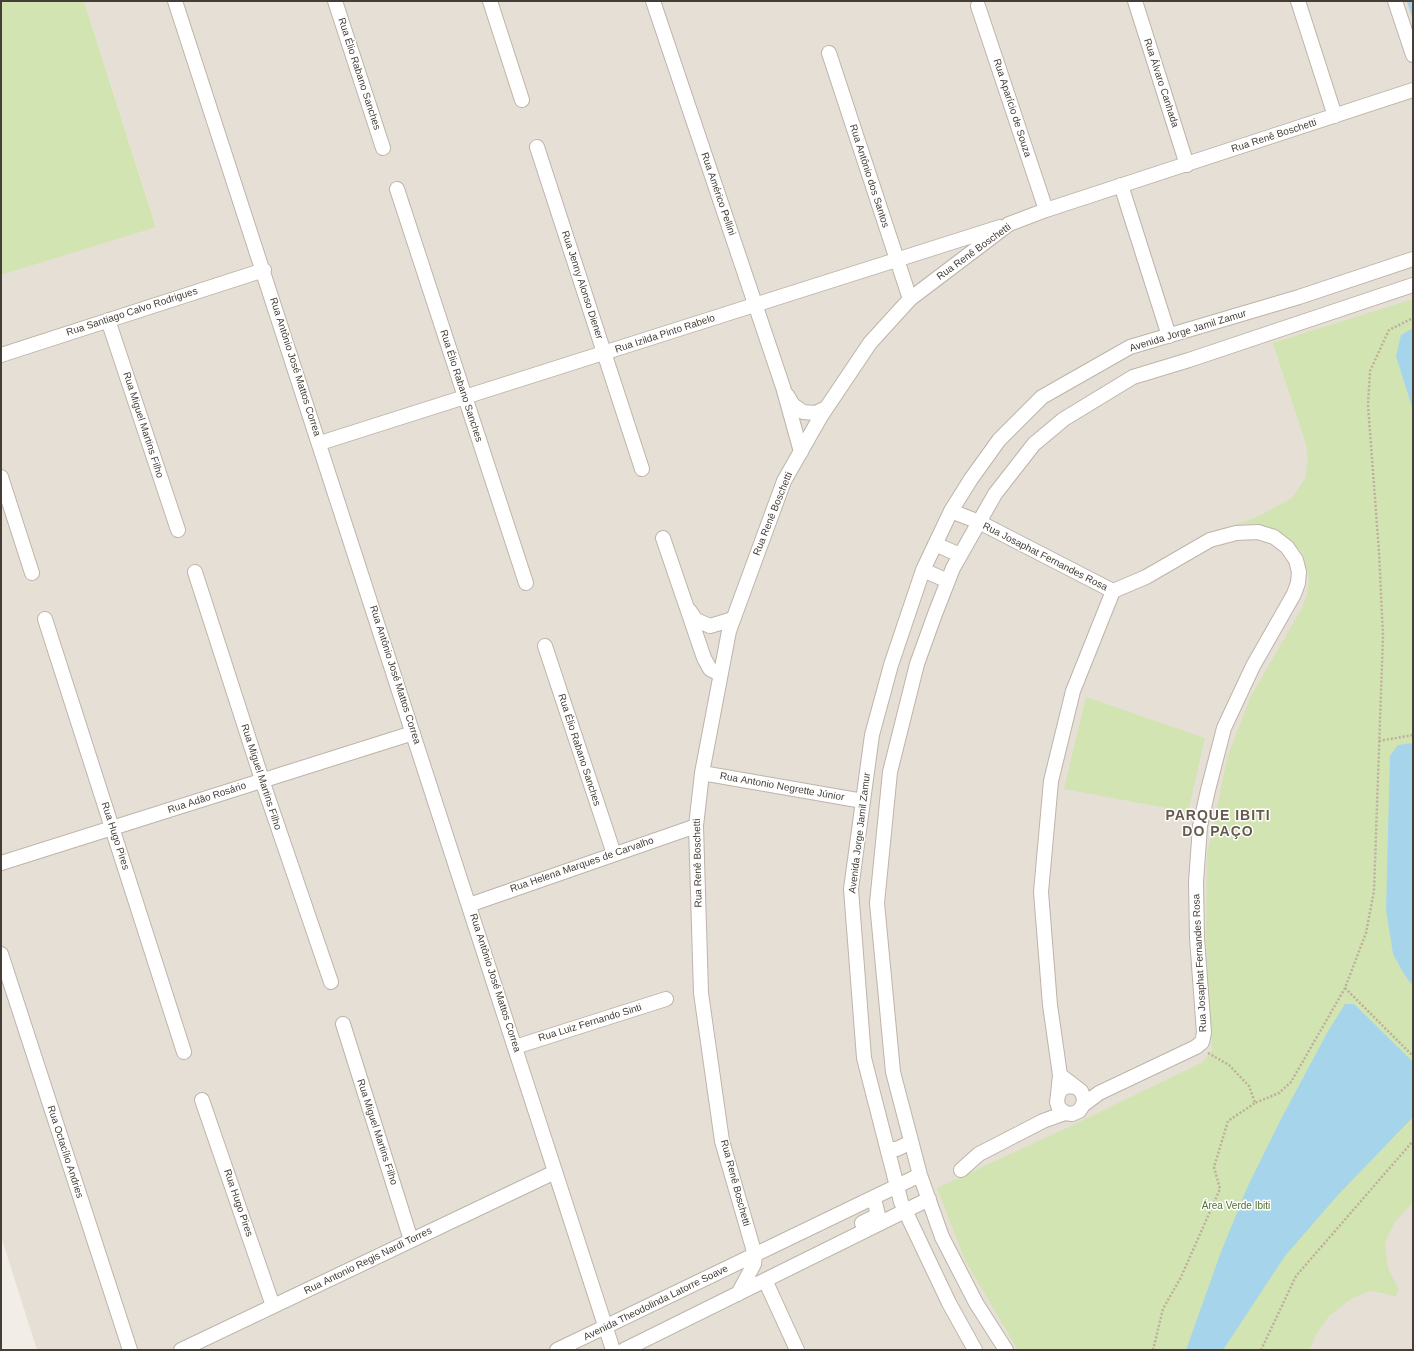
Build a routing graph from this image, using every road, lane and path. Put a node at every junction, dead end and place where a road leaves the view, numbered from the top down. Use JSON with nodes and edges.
{"nodes":[{"id":1,"x":175,"y":1,"type":"edge"},
{"id":2,"x":335,"y":1,"type":"edge"},
{"id":3,"x":490,"y":1,"type":"edge"},
{"id":4,"x":653,"y":1,"type":"edge"},
{"id":5,"x":1135,"y":1,"type":"edge"},
{"id":6,"x":1298,"y":1,"type":"edge"},
{"id":7,"x":1395,"y":1,"type":"edge"},
{"id":8,"x":978,"y":6,"type":"dead end"},
{"id":9,"x":829,"y":53,"type":"dead end"},
{"id":10,"x":1413,"y":55,"type":"edge"},
{"id":11,"x":1413,"y":90,"type":"edge"},
{"id":12,"x":522,"y":100,"type":"dead end"},
{"id":13,"x":1335,"y":116,"type":"junction"},
{"id":14,"x":538,"y":147,"type":"dead end"},
{"id":15,"x":383,"y":148,"type":"dead end"},
{"id":16,"x":1187,"y":164,"type":"junction"},
{"id":17,"x":1121,"y":185,"type":"junction"},
{"id":18,"x":397,"y":189,"type":"dead end"},
{"id":19,"x":1046,"y":210,"type":"junction"},
{"id":20,"x":1009,"y":224,"type":"junction"},
{"id":21,"x":1413,"y":259,"type":"edge"},
{"id":22,"x":897,"y":260,"type":"junction"},
{"id":23,"x":264,"y":270,"type":"junction"},
{"id":24,"x":1413,"y":274,"type":"edge"},
{"id":25,"x":1413,"y":285,"type":"edge"},
{"id":26,"x":910,"y":299,"type":"junction"},
{"id":27,"x":1353,"y":304,"type":"junction"},
{"id":28,"x":755,"y":305,"type":"junction"},
{"id":29,"x":1413,"y":318,"type":"edge"},
{"id":30,"x":108,"y":320,"type":"junction"},
{"id":31,"x":1169,"y":336,"type":"junction"},
{"id":32,"x":604,"y":353,"type":"junction"},
{"id":33,"x":1,"y":354,"type":"edge"},
{"id":34,"x":783,"y":388,"type":"junction"},
{"id":35,"x":465,"y":397,"type":"junction"},
{"id":36,"x":826,"y":408,"type":"junction"},
{"id":37,"x":320,"y":444,"type":"junction"},
{"id":38,"x":801,"y":452,"type":"junction"},
{"id":39,"x":642,"y":469,"type":"dead end"},
{"id":40,"x":1,"y":477,"type":"edge"},
{"id":41,"x":951,"y":511,"type":"junction"},
{"id":42,"x":979,"y":522,"type":"junction"},
{"id":43,"x":178,"y":530,"type":"dead end"},
{"id":44,"x":664,"y":538,"type":"dead end"},
{"id":45,"x":935,"y":544,"type":"junction"},
{"id":46,"x":960,"y":555,"type":"junction"},
{"id":47,"x":923,"y":570,"type":"junction"},
{"id":48,"x":195,"y":572,"type":"dead end"},
{"id":49,"x":32,"y":573,"type":"dead end"},
{"id":50,"x":948,"y":581,"type":"junction"},
{"id":51,"x":526,"y":582,"type":"dead end"},
{"id":52,"x":1113,"y":591,"type":"junction"},
{"id":53,"x":686,"y":606,"type":"junction"},
{"id":54,"x":45,"y":619,"type":"dead end"},
{"id":55,"x":733,"y":619,"type":"junction"},
{"id":56,"x":545,"y":646,"type":"dead end"},
{"id":57,"x":720,"y":674,"type":"junction"},
{"id":58,"x":413,"y":733,"type":"junction"},
{"id":59,"x":1413,"y":735,"type":"edge"},
{"id":60,"x":1378,"y":741,"type":"junction"},
{"id":61,"x":702,"y":773,"type":"junction"},
{"id":62,"x":262,"y":781,"type":"junction"},
{"id":63,"x":863,"y":801,"type":"junction"},
{"id":64,"x":696,"y":826,"type":"junction"},
{"id":65,"x":112,"y":828,"type":"junction"},
{"id":66,"x":614,"y":854,"type":"junction"},
{"id":67,"x":1,"y":863,"type":"edge"},
{"id":68,"x":469,"y":905,"type":"junction"},
{"id":69,"x":1,"y":954,"type":"edge"},
{"id":70,"x":331,"y":982,"type":"dead end"},
{"id":71,"x":1345,"y":988,"type":"junction"},
{"id":72,"x":666,"y":999,"type":"dead end"},
{"id":73,"x":343,"y":1024,"type":"dead end"},
{"id":74,"x":515,"y":1047,"type":"junction"},
{"id":75,"x":1196,"y":1047,"type":"junction"},
{"id":76,"x":184,"y":1052,"type":"dead end"},
{"id":77,"x":1413,"y":1056,"type":"edge"},
{"id":78,"x":1060,"y":1075,"type":"junction"},
{"id":79,"x":1078,"y":1089,"type":"junction"},
{"id":80,"x":1099,"y":1093,"type":"junction"},
{"id":81,"x":202,"y":1100,"type":"dead end"},
{"id":82,"x":1255,"y":1102,"type":"junction"},
{"id":83,"x":1060,"y":1103,"type":"junction"},
{"id":84,"x":1083,"y":1106,"type":"junction"},
{"id":85,"x":1413,"y":1141,"type":"edge"},
{"id":86,"x":912,"y":1142,"type":"junction"},
{"id":87,"x":888,"y":1149,"type":"junction"},
{"id":88,"x":961,"y":1170,"type":"dead end"},
{"id":89,"x":555,"y":1172,"type":"junction"},
{"id":90,"x":920,"y":1175,"type":"junction"},
{"id":91,"x":897,"y":1187,"type":"junction"},
{"id":92,"x":871,"y":1199,"type":"junction"},
{"id":93,"x":929,"y":1199,"type":"junction"},
{"id":94,"x":905,"y":1211,"type":"junction"},
{"id":95,"x":942,"y":1236,"type":"junction"},
{"id":96,"x":411,"y":1240,"type":"junction"},
{"id":97,"x":922,"y":1246,"type":"junction"},
{"id":98,"x":754,"y":1255,"type":"junction"},
{"id":99,"x":788,"y":1269,"type":"junction"},
{"id":100,"x":765,"y":1280,"type":"junction"},
{"id":101,"x":738,"y":1294,"type":"junction"},
{"id":102,"x":273,"y":1306,"type":"junction"},
{"id":103,"x":606,"y":1327,"type":"junction"},
{"id":104,"x":130,"y":1350,"type":"edge"},
{"id":105,"x":181,"y":1350,"type":"edge"},
{"id":106,"x":558,"y":1350,"type":"edge"},
{"id":107,"x":613,"y":1350,"type":"edge"},
{"id":108,"x":624,"y":1350,"type":"edge"},
{"id":109,"x":797,"y":1350,"type":"edge"},
{"id":110,"x":975,"y":1350,"type":"edge"},
{"id":111,"x":1006,"y":1350,"type":"edge"},
{"id":112,"x":1154,"y":1350,"type":"edge"},
{"id":113,"x":1261,"y":1350,"type":"edge"}],
"edges":[{"from":1,"to":23,"type":"street","name":"Rua Antônio José Mattos Correa"},
{"from":2,"to":15,"type":"street","name":"Rua Élio Rabano Sanches"},
{"from":3,"to":12,"type":"street"},
{"from":4,"to":28,"type":"street","name":"Rua Américo Pellini"},
{"from":5,"to":16,"type":"street","name":"Rua Álvaro Canhada"},
{"from":6,"to":13,"type":"street"},
{"from":7,"to":10,"type":"street"},
{"from":8,"to":19,"type":"street","name":"Rua Aparício de Souza"},
{"from":9,"to":22,"type":"street","name":"Rua Antônio dos Santos"},
{"from":11,"to":13,"type":"street","name":"Rua Renê Boschetti"},
{"from":13,"to":16,"type":"street","name":"Rua Renê Boschetti"},
{"from":14,"to":32,"type":"street","name":"Rua Jenny Alonso Diener"},
{"from":16,"to":17,"type":"street","name":"Rua Renê Boschetti"},
{"from":17,"to":19,"type":"street","name":"Rua Renê Boschetti"},
{"from":17,"to":31,"type":"street"},
{"from":18,"to":35,"type":"street","name":"Rua Élio Rabano Sanches"},
{"from":19,"to":20,"type":"street","name":"Rua Renê Boschetti"},
{"from":20,"to":22,"type":"street","name":"Rua Izilda Pinto Rabelo"},
{"from":20,"to":26,"type":"street","name":"Rua Renê Boschetti"},
{"from":21,"to":31,"type":"street","name":"Avenida Jorge Jamil Zamur"},
{"from":22,"to":26,"type":"street","name":"Rua Antônio dos Santos"},
{"from":22,"to":28,"type":"street","name":"Rua Izilda Pinto Rabelo"},
{"from":23,"to":30,"type":"street","name":"Rua Santiago Calvo Rodrigues"},
{"from":23,"to":37,"type":"street","name":"Rua Antônio José Mattos Correa"},
{"from":24,"to":27,"type":"street"},
{"from":25,"to":27,"type":"street"},
{"from":26,"to":36,"type":"street","name":"Rua Renê Boschetti"},
{"from":27,"to":42,"type":"street"},
{"from":28,"to":32,"type":"street","name":"Rua Izilda Pinto Rabelo"},
{"from":28,"to":34,"type":"street","name":"Rua Américo Pellini"},
{"from":29,"to":60,"type":"path"},
{"from":30,"to":33,"type":"street","name":"Rua Santiago Calvo Rodrigues"},
{"from":30,"to":43,"type":"street","name":"Rua Miguel Martins Filho"},
{"from":31,"to":41,"type":"street","name":"Avenida Jorge Jamil Zamur"},
{"from":32,"to":35,"type":"street","name":"Rua Izilda Pinto Rabelo"},
{"from":32,"to":39,"type":"street","name":"Rua Jenny Alonso Diener"},
{"from":34,"to":36,"type":"street","name":"Rua Américo Pellini"},
{"from":34,"to":38,"type":"street","name":"Rua Américo Pellini"},
{"from":35,"to":37,"type":"street","name":"Rua Izilda Pinto Rabelo"},
{"from":35,"to":51,"type":"street","name":"Rua Élio Rabano Sanches"},
{"from":36,"to":38,"type":"street","name":"Rua Renê Boschetti"},
{"from":37,"to":58,"type":"street","name":"Rua Antônio José Mattos Correa"},
{"from":38,"to":55,"type":"street","name":"Rua Renê Boschetti"},
{"from":40,"to":49,"type":"street"},
{"from":41,"to":42,"type":"street"},
{"from":41,"to":45,"type":"street","name":"Avenida Jorge Jamil Zamur"},
{"from":42,"to":46,"type":"street"},
{"from":42,"to":52,"type":"street","name":"Rua Josaphat Fernandes Rosa"},
{"from":44,"to":53,"type":"street"},
{"from":45,"to":46,"type":"street"},
{"from":45,"to":47,"type":"street","name":"Avenida Jorge Jamil Zamur"},
{"from":46,"to":50,"type":"street"},
{"from":47,"to":50,"type":"street"},
{"from":47,"to":63,"type":"street","name":"Avenida Jorge Jamil Zamur"},
{"from":48,"to":62,"type":"street","name":"Rua Miguel Martins Filho"},
{"from":50,"to":86,"type":"street"},
{"from":52,"to":75,"type":"street","name":"Rua Josaphat Fernandes Rosa"},
{"from":52,"to":78,"type":"street"},
{"from":53,"to":55,"type":"street"},
{"from":53,"to":57,"type":"street"},
{"from":54,"to":65,"type":"street","name":"Rua Hugo Pires"},
{"from":55,"to":57,"type":"street","name":"Rua Renê Boschetti"},
{"from":56,"to":66,"type":"street","name":"Rua Élio Rabano Sanches"},
{"from":57,"to":61,"type":"street","name":"Rua Renê Boschetti"},
{"from":58,"to":62,"type":"street","name":"Rua Adão Rosário"},
{"from":58,"to":68,"type":"street","name":"Rua Antônio José Mattos Correa"},
{"from":59,"to":60,"type":"path"},
{"from":60,"to":71,"type":"path"},
{"from":61,"to":63,"type":"street","name":"Rua Antonio Negrette Júnior"},
{"from":61,"to":64,"type":"street","name":"Rua Renê Boschetti"},
{"from":62,"to":65,"type":"street","name":"Rua Adão Rosário"},
{"from":62,"to":70,"type":"street","name":"Rua Miguel Martins Filho"},
{"from":63,"to":87,"type":"street","name":"Avenida Jorge Jamil Zamur"},
{"from":64,"to":66,"type":"street","name":"Rua Helena Marques de Carvalho"},
{"from":64,"to":98,"type":"street","name":"Rua Renê Boschetti"},
{"from":65,"to":67,"type":"street","name":"Rua Adão Rosário"},
{"from":65,"to":76,"type":"street","name":"Rua Hugo Pires"},
{"from":66,"to":68,"type":"street","name":"Rua Helena Marques de Carvalho"},
{"from":68,"to":74,"type":"street","name":"Rua Antônio José Mattos Correa"},
{"from":69,"to":104,"type":"street","name":"Rua Octacílio Andries"},
{"from":71,"to":77,"type":"path"},
{"from":71,"to":82,"type":"path"},
{"from":72,"to":74,"type":"street","name":"Rua Luiz Fernando Sinti"},
{"from":73,"to":96,"type":"street","name":"Rua Miguel Martins Filho"},
{"from":74,"to":89,"type":"street","name":"Rua Antônio José Mattos Correa"},
{"from":75,"to":80,"type":"street"},
{"from":75,"to":82,"type":"path"},
{"from":78,"to":79,"type":"street"},
{"from":78,"to":83,"type":"street"},
{"from":79,"to":80,"type":"street"},
{"from":79,"to":83,"type":"street"},
{"from":79,"to":84,"type":"street"},
{"from":80,"to":84,"type":"street"},
{"from":81,"to":102,"type":"street","name":"Rua Hugo Pires"},
{"from":82,"to":112,"type":"path"},
{"from":83,"to":84,"type":"street"},
{"from":83,"to":88,"type":"street"},
{"from":85,"to":113,"type":"path"},
{"from":86,"to":87,"type":"street"},
{"from":86,"to":90,"type":"street"},
{"from":87,"to":91,"type":"street","name":"Avenida Jorge Jamil Zamur"},
{"from":89,"to":96,"type":"street","name":"Rua Antonio Regis Nardi Torres"},
{"from":89,"to":103,"type":"street","name":"Rua Antônio José Mattos Correa"},
{"from":90,"to":91,"type":"street","name":"Avenida Theodolinda Latorre Soave"},
{"from":90,"to":93,"type":"street"},
{"from":91,"to":92,"type":"street","name":"Avenida Theodolinda Latorre Soave"},
{"from":91,"to":94,"type":"street","name":"Avenida Jorge Jamil Zamur"},
{"from":92,"to":98,"type":"street","name":"Avenida Theodolinda Latorre Soave"},
{"from":92,"to":99,"type":"street"},
{"from":93,"to":94,"type":"street"},
{"from":93,"to":95,"type":"street"},
{"from":94,"to":97,"type":"street","name":"Avenida Jorge Jamil Zamur"},
{"from":94,"to":99,"type":"street"},
{"from":95,"to":97,"type":"street"},
{"from":95,"to":111,"type":"street"},
{"from":96,"to":102,"type":"street","name":"Rua Antonio Regis Nardi Torres"},
{"from":97,"to":110,"type":"street","name":"Avenida Jorge Jamil Zamur"},
{"from":98,"to":101,"type":"street"},
{"from":98,"to":103,"type":"street","name":"Avenida Theodolinda Latorre Soave"},
{"from":99,"to":100,"type":"street"},
{"from":100,"to":101,"type":"street"},
{"from":100,"to":109,"type":"street"},
{"from":101,"to":108,"type":"street"},
{"from":102,"to":105,"type":"street","name":"Rua Antonio Regis Nardi Torres"},
{"from":103,"to":106,"type":"street","name":"Avenida Theodolinda Latorre Soave"},
{"from":103,"to":107,"type":"street","name":"Rua Antônio José Mattos Correa"}]}
